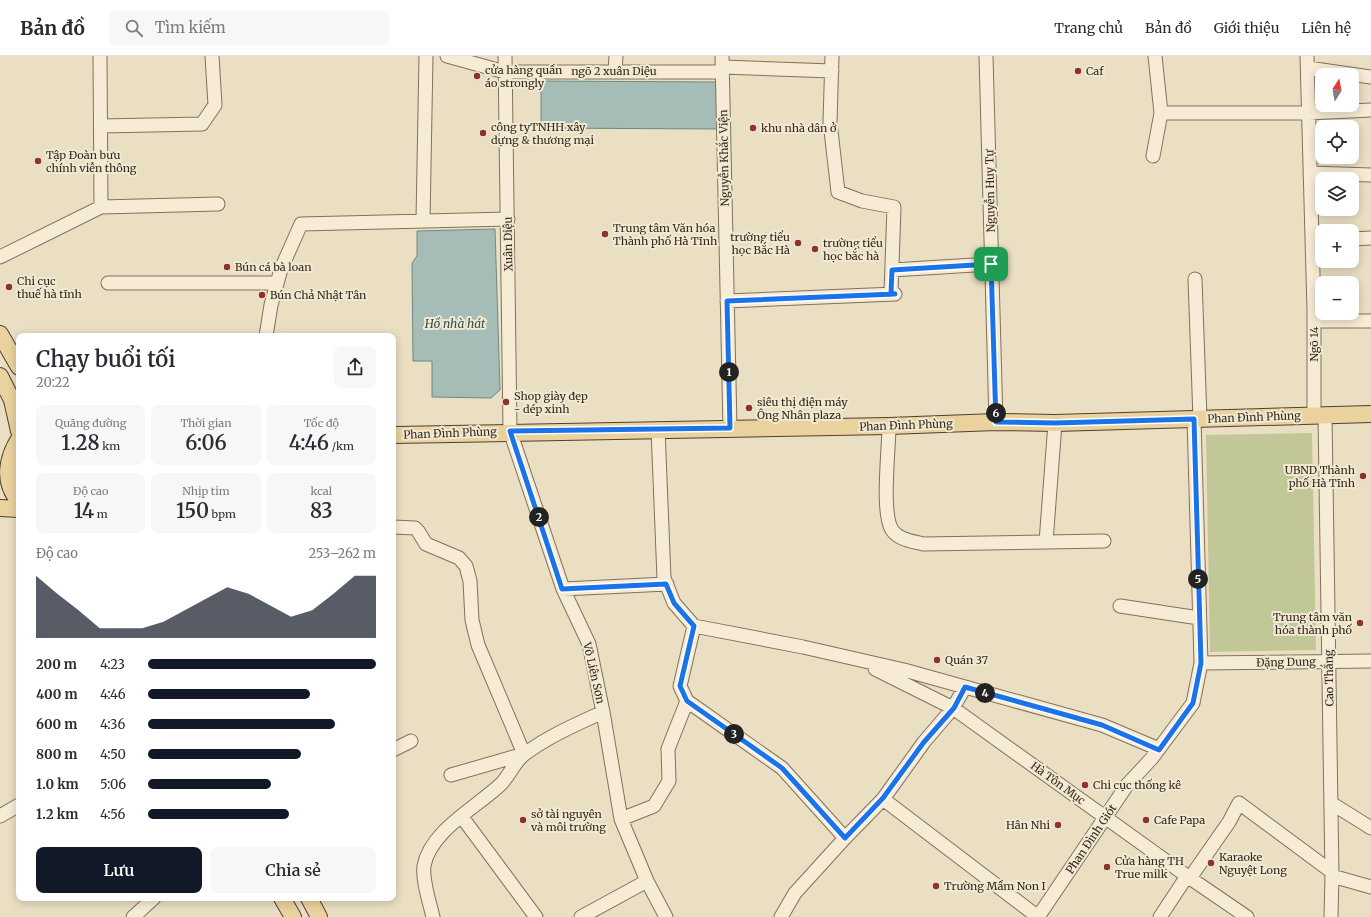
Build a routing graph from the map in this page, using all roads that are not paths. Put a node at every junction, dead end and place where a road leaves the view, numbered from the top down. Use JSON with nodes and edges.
{"nodes":[{"id":1,"x":100,"y":56,"type":"edge"},
{"id":2,"x":212,"y":56,"type":"edge"},
{"id":3,"x":426,"y":56,"type":"edge"},
{"id":4,"x":446,"y":56,"type":"edge"},
{"id":5,"x":505,"y":56,"type":"edge"},
{"id":6,"x":616,"y":56,"type":"edge"},
{"id":7,"x":832,"y":56,"type":"edge"},
{"id":8,"x":986,"y":56,"type":"edge"},
{"id":9,"x":1155,"y":56,"type":"edge"},
{"id":10,"x":1308,"y":62,"type":"edge"},
{"id":11,"x":723,"y":65,"type":"edge"},
{"id":12,"x":616,"y":71,"type":"junction"},
{"id":13,"x":832,"y":71,"type":"junction"},
{"id":14,"x":506,"y":72,"type":"junction"},
{"id":15,"x":1371,"y":77,"type":"edge"},
{"id":16,"x":1371,"y":110,"type":"edge"},
{"id":17,"x":1161,"y":113,"type":"junction"},
{"id":18,"x":1308,"y":113,"type":"junction"},
{"id":19,"x":101,"y":126,"type":"junction"},
{"id":20,"x":1153,"y":156,"type":"dead end"},
{"id":21,"x":1310,"y":173,"type":"junction"},
{"id":22,"x":1371,"y":175,"type":"edge"},
{"id":23,"x":218,"y":204,"type":"dead end"},
{"id":24,"x":101,"y":207,"type":"junction"},
{"id":25,"x":508,"y":219,"type":"junction"},
{"id":26,"x":423,"y":221,"type":"junction"},
{"id":27,"x":1315,"y":224,"type":"edge"},
{"id":28,"x":1359,"y":238,"type":"edge"},
{"id":29,"x":1371,"y":238,"type":"edge"},
{"id":30,"x":0,"y":257,"type":"edge"},
{"id":31,"x":991,"y":264,"type":"junction"},
{"id":32,"x":1316,"y":268,"type":"edge"},
{"id":33,"x":892,"y":270,"type":"junction"},
{"id":34,"x":1196,"y":279,"type":"dead end"},
{"id":35,"x":108,"y":283,"type":"dead end"},
{"id":36,"x":277,"y":283,"type":"junction"},
{"id":37,"x":727,"y":301,"type":"junction"},
{"id":38,"x":1314,"y":321,"type":"junction"},
{"id":39,"x":1371,"y":321,"type":"edge"},
{"id":40,"x":266,"y":333,"type":"edge"},
{"id":41,"x":0,"y":334,"type":"edge"},
{"id":42,"x":16,"y":362,"type":"edge"},
{"id":43,"x":0,"y":376,"type":"edge"},
{"id":44,"x":1371,"y":414,"type":"edge"},
{"id":45,"x":16,"y":415,"type":"edge"},
{"id":46,"x":1320,"y":415,"type":"junction"},
{"id":47,"x":1197,"y":419,"type":"junction"},
{"id":48,"x":996,"y":422,"type":"junction"},
{"id":49,"x":1055,"y":423,"type":"junction"},
{"id":50,"x":890,"y":426,"type":"junction"},
{"id":51,"x":730,"y":428,"type":"junction"},
{"id":52,"x":658,"y":429,"type":"junction"},
{"id":53,"x":510,"y":431,"type":"junction"},
{"id":54,"x":396,"y":434,"type":"edge"},
{"id":55,"x":10,"y":450,"type":"edge"},
{"id":56,"x":16,"y":496,"type":"edge"},
{"id":57,"x":0,"y":508,"type":"edge"},
{"id":58,"x":16,"y":509,"type":"edge"},
{"id":59,"x":396,"y":527,"type":"edge"},
{"id":60,"x":1104,"y":541,"type":"dead end"},
{"id":61,"x":1046,"y":542,"type":"junction"},
{"id":62,"x":666,"y":584,"type":"junction"},
{"id":63,"x":562,"y":589,"type":"junction"},
{"id":64,"x":1120,"y":606,"type":"dead end"},
{"id":65,"x":1199,"y":618,"type":"junction"},
{"id":66,"x":694,"y":626,"type":"junction"},
{"id":67,"x":861,"y":661,"type":"junction"},
{"id":68,"x":1329,"y":661,"type":"junction"},
{"id":69,"x":1371,"y":661,"type":"edge"},
{"id":70,"x":1201,"y":663,"type":"junction"},
{"id":71,"x":965,"y":687,"type":"junction"},
{"id":72,"x":687,"y":701,"type":"junction"},
{"id":73,"x":954,"y":708,"type":"junction"},
{"id":74,"x":603,"y":712,"type":"junction"},
{"id":75,"x":411,"y":741,"type":"dead end"},
{"id":76,"x":396,"y":748,"type":"edge"},
{"id":77,"x":1159,"y":750,"type":"junction"},
{"id":78,"x":524,"y":754,"type":"junction"},
{"id":79,"x":452,"y":774,"type":"dead end"},
{"id":80,"x":883,"y":798,"type":"junction"},
{"id":81,"x":1331,"y":803,"type":"junction"},
{"id":82,"x":16,"y":807,"type":"edge"},
{"id":83,"x":0,"y":816,"type":"edge"},
{"id":84,"x":462,"y":817,"type":"junction"},
{"id":85,"x":1106,"y":818,"type":"junction"},
{"id":86,"x":621,"y":819,"type":"junction"},
{"id":87,"x":1371,"y":828,"type":"edge"},
{"id":88,"x":845,"y":838,"type":"junction"},
{"id":89,"x":1332,"y":874,"type":"junction"},
{"id":90,"x":1188,"y":877,"type":"junction"},
{"id":91,"x":647,"y":881,"type":"junction"},
{"id":92,"x":1371,"y":887,"type":"edge"},
{"id":93,"x":151,"y":901,"type":"edge"},
{"id":94,"x":284,"y":901,"type":"edge"},
{"id":95,"x":311,"y":901,"type":"edge"},
{"id":96,"x":133,"y":917,"type":"edge"},
{"id":97,"x":293,"y":917,"type":"edge"},
{"id":98,"x":319,"y":917,"type":"edge"},
{"id":99,"x":433,"y":917,"type":"edge"},
{"id":100,"x":536,"y":917,"type":"edge"},
{"id":101,"x":581,"y":917,"type":"edge"},
{"id":102,"x":666,"y":917,"type":"edge"},
{"id":103,"x":781,"y":917,"type":"edge"},
{"id":104,"x":1038,"y":917,"type":"edge"},
{"id":105,"x":1160,"y":917,"type":"edge"},
{"id":106,"x":1247,"y":917,"type":"edge"},
{"id":107,"x":1331,"y":917,"type":"edge"}],
"edges":[{"from":1,"to":19,"type":"street"},
{"from":2,"to":19,"type":"street"},
{"from":3,"to":26,"type":"street"},
{"from":4,"to":14,"type":"street","name":"ngõ 2 xuân Diệu"},
{"from":5,"to":14,"type":"street","name":"Xuân Diệu"},
{"from":6,"to":12,"type":"street"},
{"from":7,"to":13,"type":"street"},
{"from":8,"to":31,"type":"street","name":"Nguyễn Huy Tự"},
{"from":9,"to":17,"type":"street"},
{"from":10,"to":15,"type":"street"},
{"from":10,"to":18,"type":"street","name":"Ngõ 14"},
{"from":11,"to":12,"type":"street","name":"ngõ 2 xuân Diệu"},
{"from":11,"to":13,"type":"street","name":"ngõ 2 xuân Diệu"},
{"from":11,"to":37,"type":"street","name":"Nguyễn Khắc Viện"},
{"from":12,"to":14,"type":"street","name":"ngõ 2 xuân Diệu"},
{"from":13,"to":33,"type":"street"},
{"from":14,"to":25,"type":"street","name":"Xuân Diệu"},
{"from":16,"to":18,"type":"street"},
{"from":17,"to":18,"type":"street"},
{"from":17,"to":20,"type":"street"},
{"from":18,"to":21,"type":"street","name":"Ngõ 14"},
{"from":19,"to":24,"type":"street"},
{"from":21,"to":22,"type":"street"},
{"from":21,"to":27,"type":"street","name":"Ngõ 14"},
{"from":23,"to":24,"type":"street"},
{"from":24,"to":30,"type":"street"},
{"from":25,"to":26,"type":"street"},
{"from":25,"to":53,"type":"street","name":"Xuân Diệu"},
{"from":26,"to":36,"type":"street"},
{"from":28,"to":29,"type":"street"},
{"from":31,"to":33,"type":"street"},
{"from":31,"to":48,"type":"street","name":"Nguyễn Huy Tự"},
{"from":32,"to":38,"type":"street","name":"Ngõ 14"},
{"from":33,"to":37,"type":"street"},
{"from":34,"to":47,"type":"street","name":"Phan Đình Giót"},
{"from":35,"to":36,"type":"street"},
{"from":36,"to":40,"type":"street"},
{"from":37,"to":51,"type":"street","name":"Nguyễn Khắc Viện"},
{"from":38,"to":39,"type":"street"},
{"from":38,"to":46,"type":"street","name":"Ngõ 14"},
{"from":41,"to":42,"type":"main road"},
{"from":43,"to":45,"type":"main road"},
{"from":44,"to":46,"type":"main road","name":"Phan Đình Phùng"},
{"from":46,"to":47,"type":"main road","name":"Phan Đình Phùng"},
{"from":46,"to":68,"type":"street","name":"Cao Thắng"},
{"from":47,"to":49,"type":"main road","name":"Phan Đình Phùng"},
{"from":47,"to":65,"type":"street","name":"Phan Đình Giót"},
{"from":48,"to":49,"type":"main road","name":"Phan Đình Phùng"},
{"from":48,"to":50,"type":"main road","name":"Phan Đình Phùng"},
{"from":49,"to":61,"type":"street"},
{"from":50,"to":51,"type":"main road","name":"Phan Đình Phùng"},
{"from":50,"to":61,"type":"street"},
{"from":51,"to":52,"type":"main road","name":"Phan Đình Phùng"},
{"from":52,"to":53,"type":"main road","name":"Phan Đình Phùng"},
{"from":52,"to":62,"type":"street"},
{"from":53,"to":54,"type":"main road","name":"Phan Đình Phùng"},
{"from":53,"to":63,"type":"street","name":"Võ Liên Sơn"},
{"from":55,"to":56,"type":"main road"},
{"from":57,"to":58,"type":"main road"},
{"from":59,"to":78,"type":"street"},
{"from":60,"to":61,"type":"street"},
{"from":62,"to":63,"type":"street"},
{"from":62,"to":66,"type":"street"},
{"from":63,"to":74,"type":"street","name":"Võ Liên Sơn"},
{"from":64,"to":65,"type":"street"},
{"from":65,"to":70,"type":"street","name":"Phan Đình Giót"},
{"from":66,"to":67,"type":"street"},
{"from":66,"to":72,"type":"street"},
{"from":67,"to":71,"type":"street"},
{"from":67,"to":73,"type":"street","name":"Hà Tôn Mục"},
{"from":68,"to":69,"type":"street","name":"Đặng Dung"},
{"from":68,"to":70,"type":"street","name":"Đặng Dung"},
{"from":68,"to":81,"type":"street","name":"Cao Thắng"},
{"from":70,"to":77,"type":"street","name":"Phan Đình Giót"},
{"from":71,"to":73,"type":"street"},
{"from":71,"to":77,"type":"street"},
{"from":72,"to":86,"type":"street"},
{"from":72,"to":88,"type":"street"},
{"from":73,"to":80,"type":"street"},
{"from":73,"to":85,"type":"street","name":"Hà Tôn Mục"},
{"from":74,"to":78,"type":"street"},
{"from":74,"to":86,"type":"street","name":"Võ Liên Sơn"},
{"from":75,"to":76,"type":"street"},
{"from":77,"to":85,"type":"street","name":"Phan Đình Giót"},
{"from":78,"to":79,"type":"street"},
{"from":78,"to":84,"type":"street"},
{"from":80,"to":88,"type":"street"},
{"from":80,"to":104,"type":"street"},
{"from":81,"to":87,"type":"street"},
{"from":81,"to":89,"type":"street","name":"Cao Thắng"},
{"from":82,"to":83,"type":"street"},
{"from":84,"to":99,"type":"street"},
{"from":84,"to":100,"type":"street"},
{"from":85,"to":90,"type":"street","name":"Hà Tôn Mục"},
{"from":85,"to":104,"type":"street","name":"Phan Đình Giót"},
{"from":86,"to":91,"type":"street","name":"Võ Liên Sơn"},
{"from":88,"to":103,"type":"street"},
{"from":89,"to":90,"type":"street"},
{"from":89,"to":92,"type":"street"},
{"from":89,"to":107,"type":"street","name":"Cao Thắng"},
{"from":90,"to":105,"type":"street"},
{"from":90,"to":106,"type":"street","name":"Hà Tôn Mục"},
{"from":91,"to":101,"type":"street"},
{"from":91,"to":102,"type":"street","name":"Võ Liên Sơn"},
{"from":93,"to":96,"type":"street"},
{"from":94,"to":97,"type":"main road"},
{"from":95,"to":98,"type":"main road"}]}
